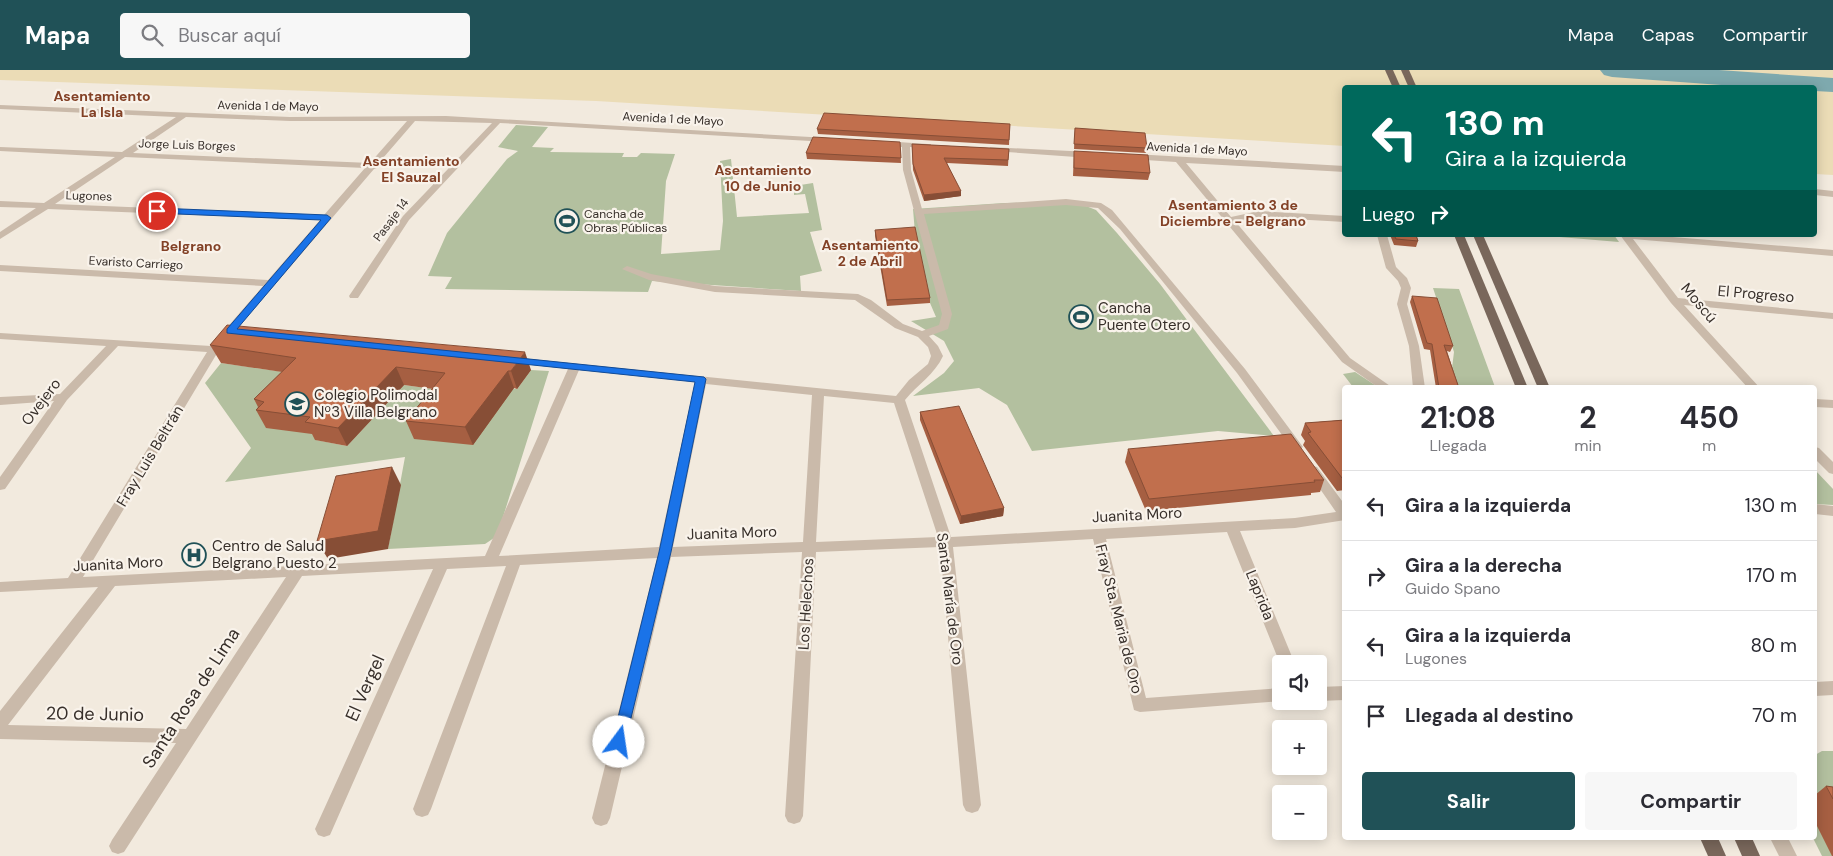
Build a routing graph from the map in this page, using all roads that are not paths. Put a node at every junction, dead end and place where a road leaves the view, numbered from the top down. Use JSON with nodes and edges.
{"nodes":[{"id":1,"x":1390,"y":70,"type":"edge"},
{"id":2,"x":1406,"y":70,"type":"edge"},
{"id":3,"x":1396,"y":85,"type":"edge"},
{"id":4,"x":1412,"y":85,"type":"edge"},
{"id":5,"x":0,"y":107,"type":"edge"},
{"id":6,"x":184,"y":116,"type":"junction"},
{"id":7,"x":414,"y":118,"type":"junction"},
{"id":8,"x":498,"y":121,"type":"junction"},
{"id":9,"x":837,"y":140,"type":"edge"},
{"id":10,"x":876,"y":143,"type":"edge"},
{"id":11,"x":906,"y":144,"type":"junction"},
{"id":12,"x":934,"y":146,"type":"edge"},
{"id":13,"x":981,"y":148,"type":"edge"},
{"id":14,"x":0,"y":149,"type":"edge"},
{"id":15,"x":121,"y":155,"type":"junction"},
{"id":16,"x":1104,"y":155,"type":"edge"},
{"id":17,"x":1122,"y":157,"type":"edge"},
{"id":18,"x":1179,"y":160,"type":"junction"},
{"id":19,"x":374,"y":166,"type":"junction"},
{"id":20,"x":1342,"y":169,"type":"edge"},
{"id":21,"x":1817,"y":192,"type":"edge"},
{"id":22,"x":1833,"y":194,"type":"edge"},
{"id":23,"x":0,"y":204,"type":"edge"},
{"id":24,"x":43,"y":206,"type":"junction"},
{"id":25,"x":918,"y":212,"type":"junction"},
{"id":26,"x":327,"y":218,"type":"junction"},
{"id":27,"x":1342,"y":219,"type":"edge"},
{"id":28,"x":1228,"y":220,"type":"junction"},
{"id":29,"x":0,"y":236,"type":"edge"},
{"id":30,"x":1383,"y":237,"type":"edge"},
{"id":31,"x":1460,"y":237,"type":"edge"},
{"id":32,"x":1479,"y":237,"type":"edge"},
{"id":33,"x":1626,"y":237,"type":"edge"},
{"id":34,"x":1637,"y":237,"type":"edge"},
{"id":35,"x":1833,"y":253,"type":"edge"},
{"id":36,"x":0,"y":268,"type":"edge"},
{"id":37,"x":627,"y":269,"type":"dead end"},
{"id":38,"x":271,"y":283,"type":"junction"},
{"id":39,"x":354,"y":296,"type":"dead end"},
{"id":40,"x":1675,"y":301,"type":"junction"},
{"id":41,"x":1833,"y":316,"type":"edge"},
{"id":42,"x":922,"y":335,"type":"junction"},
{"id":43,"x":0,"y":336,"type":"edge"},
{"id":44,"x":115,"y":343,"type":"junction"},
{"id":45,"x":214,"y":349,"type":"junction"},
{"id":46,"x":498,"y":358,"type":"edge"},
{"id":47,"x":575,"y":366,"type":"junction"},
{"id":48,"x":701,"y":379,"type":"junction"},
{"id":49,"x":1384,"y":385,"type":"edge"},
{"id":50,"x":1419,"y":385,"type":"edge"},
{"id":51,"x":1521,"y":385,"type":"edge"},
{"id":52,"x":1543,"y":385,"type":"edge"},
{"id":53,"x":1751,"y":385,"type":"edge"},
{"id":54,"x":818,"y":391,"type":"junction"},
{"id":55,"x":63,"y":397,"type":"junction"},
{"id":56,"x":899,"y":400,"type":"junction"},
{"id":57,"x":0,"y":401,"type":"edge"},
{"id":58,"x":1817,"y":402,"type":"edge"},
{"id":59,"x":1833,"y":404,"type":"edge"},
{"id":60,"x":1817,"y":453,"type":"edge"},
{"id":61,"x":1833,"y":470,"type":"edge"},
{"id":62,"x":0,"y":486,"type":"edge"},
{"id":63,"x":1817,"y":509,"type":"edge"},
{"id":64,"x":1342,"y":511,"type":"edge"},
{"id":65,"x":1833,"y":511,"type":"edge"},
{"id":66,"x":1342,"y":515,"type":"edge"},
{"id":67,"x":1232,"y":527,"type":"junction"},
{"id":68,"x":1098,"y":533,"type":"junction"},
{"id":69,"x":946,"y":542,"type":"junction"},
{"id":70,"x":810,"y":547,"type":"junction"},
{"id":71,"x":665,"y":552,"type":"junction"},
{"id":72,"x":515,"y":560,"type":"junction"},
{"id":73,"x":490,"y":561,"type":"junction"},
{"id":74,"x":442,"y":564,"type":"junction"},
{"id":75,"x":298,"y":571,"type":"junction"},
{"id":76,"x":111,"y":581,"type":"junction"},
{"id":77,"x":72,"y":583,"type":"junction"},
{"id":78,"x":0,"y":587,"type":"edge"},
{"id":79,"x":1284,"y":655,"type":"edge"},
{"id":80,"x":1833,"y":688,"type":"edge"},
{"id":81,"x":1817,"y":689,"type":"edge"},
{"id":82,"x":1342,"y":693,"type":"edge"},
{"id":83,"x":1327,"y":694,"type":"edge"},
{"id":84,"x":1272,"y":696,"type":"edge"},
{"id":85,"x":0,"y":723,"type":"edge"},
{"id":86,"x":0,"y":732,"type":"edge"},
{"id":87,"x":189,"y":736,"type":"junction"},
{"id":88,"x":972,"y":805,"type":"dead end"},
{"id":89,"x":422,"y":809,"type":"dead end"},
{"id":90,"x":794,"y":816,"type":"dead end"},
{"id":91,"x":600,"y":818,"type":"dead end"},
{"id":92,"x":324,"y":829,"type":"dead end"},
{"id":93,"x":1710,"y":840,"type":"edge"},
{"id":94,"x":1744,"y":840,"type":"edge"},
{"id":95,"x":1780,"y":840,"type":"edge"},
{"id":96,"x":118,"y":846,"type":"dead end"},
{"id":97,"x":1717,"y":856,"type":"edge"},
{"id":98,"x":1751,"y":856,"type":"edge"},
{"id":99,"x":1788,"y":856,"type":"edge"}],
"edges":[{"from":1,"to":3,"type":"main road"},
{"from":2,"to":4,"type":"main road"},
{"from":5,"to":6,"type":"street","name":"Avenida 1 de Mayo"},
{"from":6,"to":7,"type":"street","name":"Avenida 1 de Mayo"},
{"from":6,"to":15,"type":"street"},
{"from":7,"to":8,"type":"street","name":"Avenida 1 de Mayo"},
{"from":7,"to":19,"type":"street","name":"Fray Luis Beltrán"},
{"from":8,"to":9,"type":"street","name":"Avenida 1 de Mayo"},
{"from":8,"to":39,"type":"street","name":"Pasaje 14"},
{"from":10,"to":11,"type":"street"},
{"from":11,"to":12,"type":"street"},
{"from":11,"to":25,"type":"street"},
{"from":13,"to":16,"type":"street"},
{"from":14,"to":15,"type":"street","name":"Jorge Luis Borges"},
{"from":15,"to":19,"type":"street","name":"Jorge Luis Borges"},
{"from":15,"to":24,"type":"street"},
{"from":17,"to":18,"type":"street","name":"Avenida 1 de Mayo"},
{"from":18,"to":20,"type":"street","name":"Avenida 1 de Mayo"},
{"from":18,"to":28,"type":"street"},
{"from":19,"to":26,"type":"street","name":"Fray Luis Beltrán"},
{"from":21,"to":22,"type":"street"},
{"from":23,"to":24,"type":"street","name":"Lugones"},
{"from":24,"to":26,"type":"street","name":"Lugones"},
{"from":24,"to":29,"type":"street"},
{"from":25,"to":42,"type":"street"},
{"from":25,"to":64,"type":"street"},
{"from":26,"to":38,"type":"street","name":"Fray Luis Beltrán"},
{"from":27,"to":28,"type":"street"},
{"from":28,"to":49,"type":"street"},
{"from":30,"to":50,"type":"street"},
{"from":31,"to":51,"type":"main road"},
{"from":32,"to":52,"type":"main road"},
{"from":33,"to":40,"type":"street","name":"Moscú"},
{"from":34,"to":35,"type":"street"},
{"from":36,"to":38,"type":"street","name":"Evaristo Carriego"},
{"from":37,"to":42,"type":"street"},
{"from":38,"to":45,"type":"street","name":"Fray Luis Beltrán"},
{"from":40,"to":41,"type":"street","name":"El Progreso"},
{"from":40,"to":53,"type":"street","name":"Moscú"},
{"from":42,"to":56,"type":"street"},
{"from":43,"to":44,"type":"street"},
{"from":44,"to":45,"type":"street"},
{"from":44,"to":55,"type":"street","name":"Ovejero"},
{"from":45,"to":77,"type":"street","name":"Fray Luis Beltrán"},
{"from":46,"to":47,"type":"street"},
{"from":47,"to":48,"type":"street"},
{"from":47,"to":73,"type":"street"},
{"from":48,"to":54,"type":"street"},
{"from":48,"to":71,"type":"street"},
{"from":54,"to":56,"type":"street"},
{"from":54,"to":70,"type":"street","name":"Los Helechos"},
{"from":55,"to":57,"type":"street"},
{"from":55,"to":62,"type":"street","name":"Ovejero"},
{"from":56,"to":69,"type":"street","name":"Santa María de Oro"},
{"from":58,"to":59,"type":"street"},
{"from":60,"to":61,"type":"street"},
{"from":63,"to":65,"type":"street"},
{"from":66,"to":67,"type":"street","name":"Juanita Moro"},
{"from":67,"to":68,"type":"street","name":"Juanita Moro"},
{"from":67,"to":79,"type":"street","name":"Laprida"},
{"from":68,"to":69,"type":"street","name":"Juanita Moro"},
{"from":68,"to":84,"type":"street","name":"Fray Sta. Maria de Oro"},
{"from":69,"to":70,"type":"street","name":"Juanita Moro"},
{"from":69,"to":88,"type":"street","name":"Santa María de Oro"},
{"from":70,"to":71,"type":"street","name":"Juanita Moro"},
{"from":70,"to":90,"type":"street","name":"Los Helechos"},
{"from":71,"to":72,"type":"street","name":"Juanita Moro"},
{"from":71,"to":91,"type":"street"},
{"from":72,"to":73,"type":"street","name":"Juanita Moro"},
{"from":72,"to":89,"type":"street"},
{"from":73,"to":74,"type":"street","name":"Juanita Moro"},
{"from":74,"to":75,"type":"street","name":"Juanita Moro"},
{"from":74,"to":92,"type":"street","name":"El Vergel"},
{"from":75,"to":76,"type":"street","name":"Juanita Moro"},
{"from":75,"to":87,"type":"street","name":"Santa Rosa de Lima"},
{"from":76,"to":77,"type":"street","name":"Juanita Moro"},
{"from":76,"to":85,"type":"street"},
{"from":77,"to":78,"type":"street","name":"Juanita Moro"},
{"from":80,"to":81,"type":"street"},
{"from":82,"to":83,"type":"street"},
{"from":86,"to":87,"type":"street","name":"20 de Junio"},
{"from":87,"to":96,"type":"street","name":"Santa Rosa de Lima"},
{"from":93,"to":97,"type":"main road"},
{"from":94,"to":98,"type":"main road"},
{"from":95,"to":99,"type":"street"}]}
